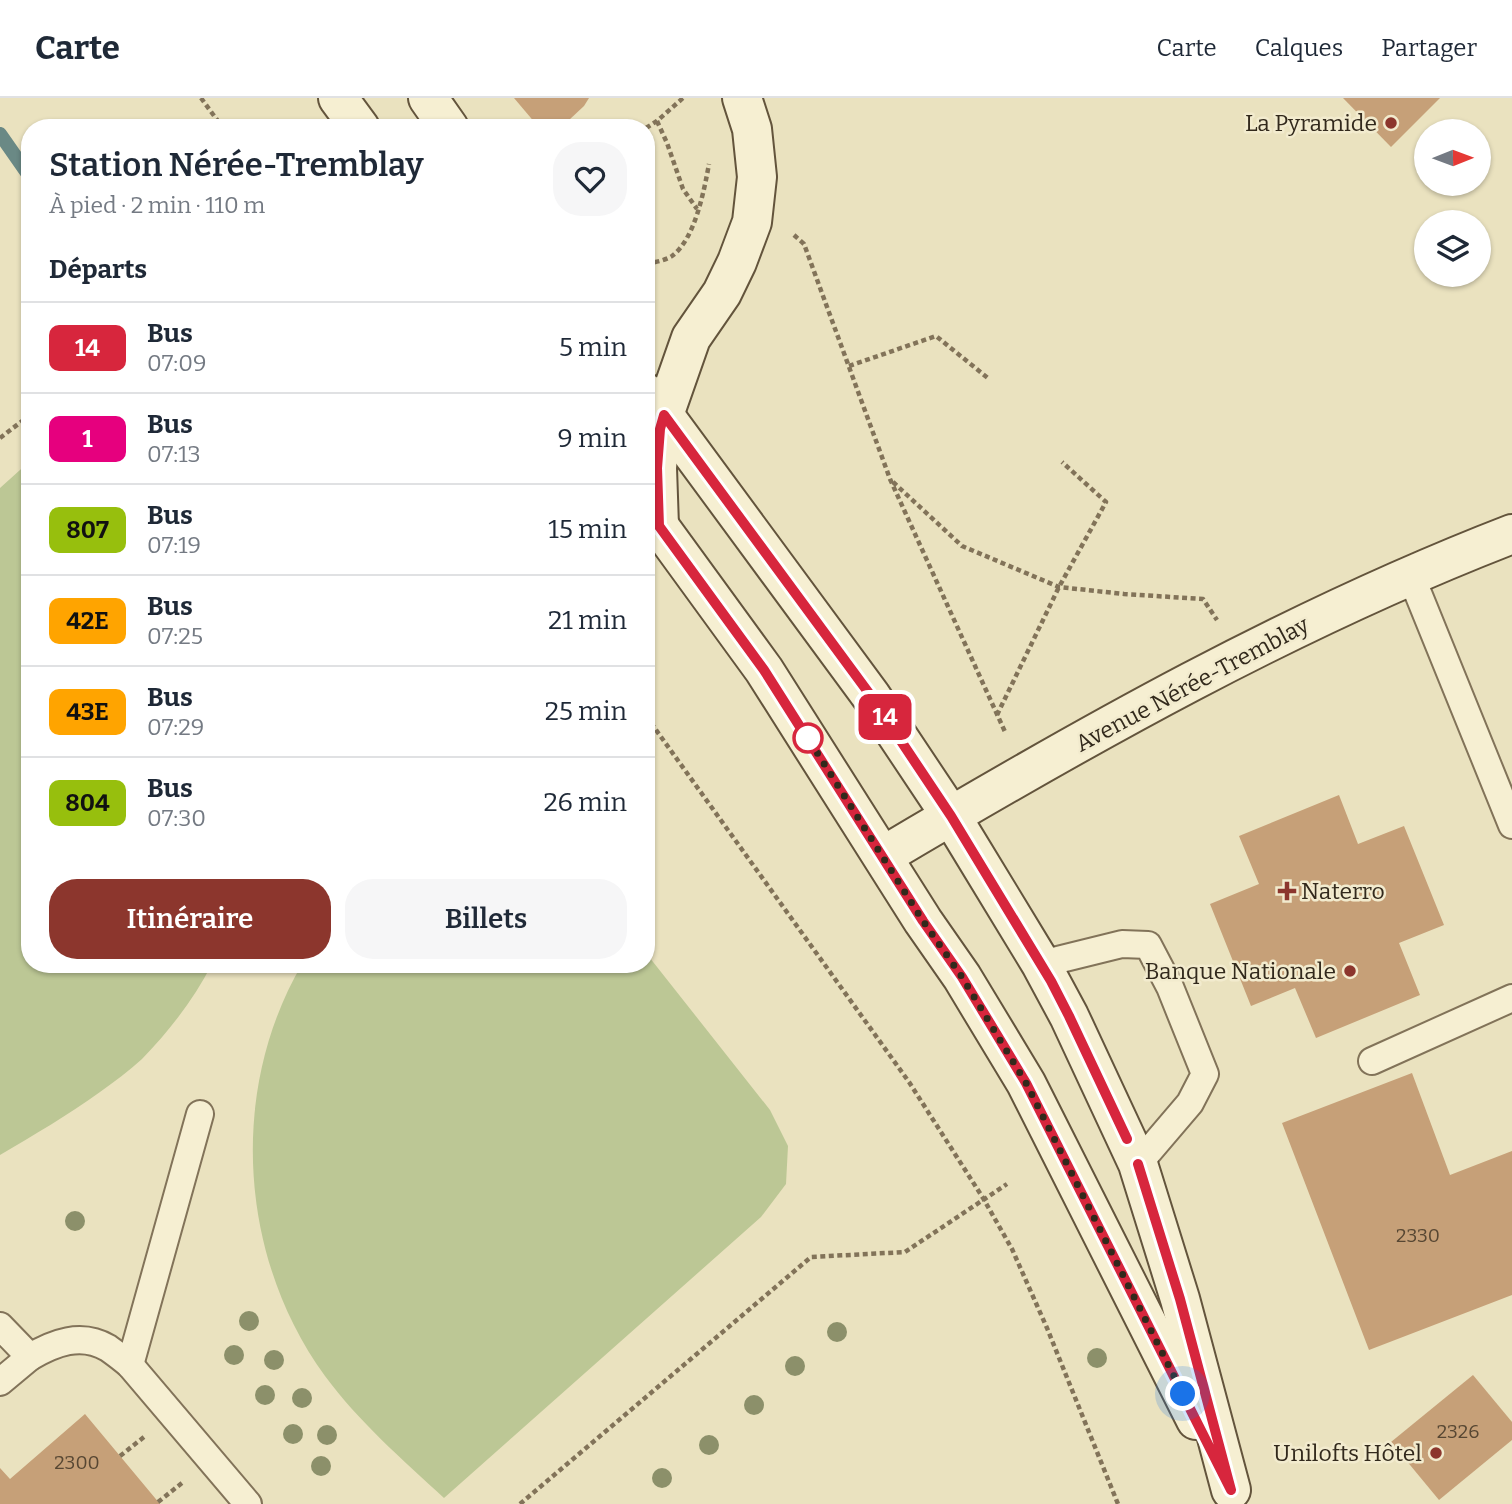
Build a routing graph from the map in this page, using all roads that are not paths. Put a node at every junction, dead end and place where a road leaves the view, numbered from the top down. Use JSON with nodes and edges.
{"nodes":[{"id":1,"x":338,"y":98,"type":"edge"},
{"id":2,"x":428,"y":98,"type":"edge"},
{"id":3,"x":742,"y":98,"type":"edge"},
{"id":4,"x":353,"y":119,"type":"edge"},
{"id":5,"x":443,"y":119,"type":"edge"},
{"id":6,"x":655,"y":404,"type":"edge"},
{"id":7,"x":655,"y":492,"type":"edge"},
{"id":8,"x":655,"y":520,"type":"edge"},
{"id":9,"x":1512,"y":534,"type":"edge"},
{"id":10,"x":1411,"y":576,"type":"junction"},
{"id":11,"x":951,"y":816,"type":"junction"},
{"id":12,"x":1512,"y":825,"type":"edge"},
{"id":13,"x":883,"y":856,"type":"junction"},
{"id":14,"x":1041,"y":964,"type":"junction"},
{"id":15,"x":1512,"y":999,"type":"edge"},
{"id":16,"x":1372,"y":1061,"type":"dead end"},
{"id":17,"x":200,"y":1114,"type":"dead end"},
{"id":18,"x":1138,"y":1164,"type":"junction"},
{"id":19,"x":0,"y":1326,"type":"edge"},
{"id":20,"x":30,"y":1357,"type":"junction"},
{"id":21,"x":130,"y":1365,"type":"junction"},
{"id":22,"x":0,"y":1382,"type":"edge"},
{"id":23,"x":1234,"y":1497,"type":"edge"},
{"id":24,"x":248,"y":1504,"type":"edge"}],
"edges":[{"from":1,"to":4,"type":"main road"},
{"from":2,"to":5,"type":"main road"},
{"from":3,"to":6,"type":"main road"},
{"from":6,"to":7,"type":"main road"},
{"from":6,"to":11,"type":"main road"},
{"from":8,"to":13,"type":"main road"},
{"from":9,"to":10,"type":"main road","name":"Avenue Nérée-Tremblay"},
{"from":10,"to":11,"type":"main road","name":"Avenue Nérée-Tremblay"},
{"from":10,"to":12,"type":"lane"},
{"from":11,"to":13,"type":"main road","name":"Avenue Nérée-Tremblay"},
{"from":11,"to":14,"type":"main road"},
{"from":13,"to":23,"type":"main road"},
{"from":14,"to":18,"type":"main road"},
{"from":14,"to":18,"type":"lane"},
{"from":15,"to":16,"type":"lane"},
{"from":17,"to":21,"type":"lane"},
{"from":18,"to":23,"type":"main road"},
{"from":19,"to":20,"type":"lane"},
{"from":20,"to":21,"type":"lane"},
{"from":20,"to":22,"type":"lane"},
{"from":21,"to":24,"type":"lane"}]}
